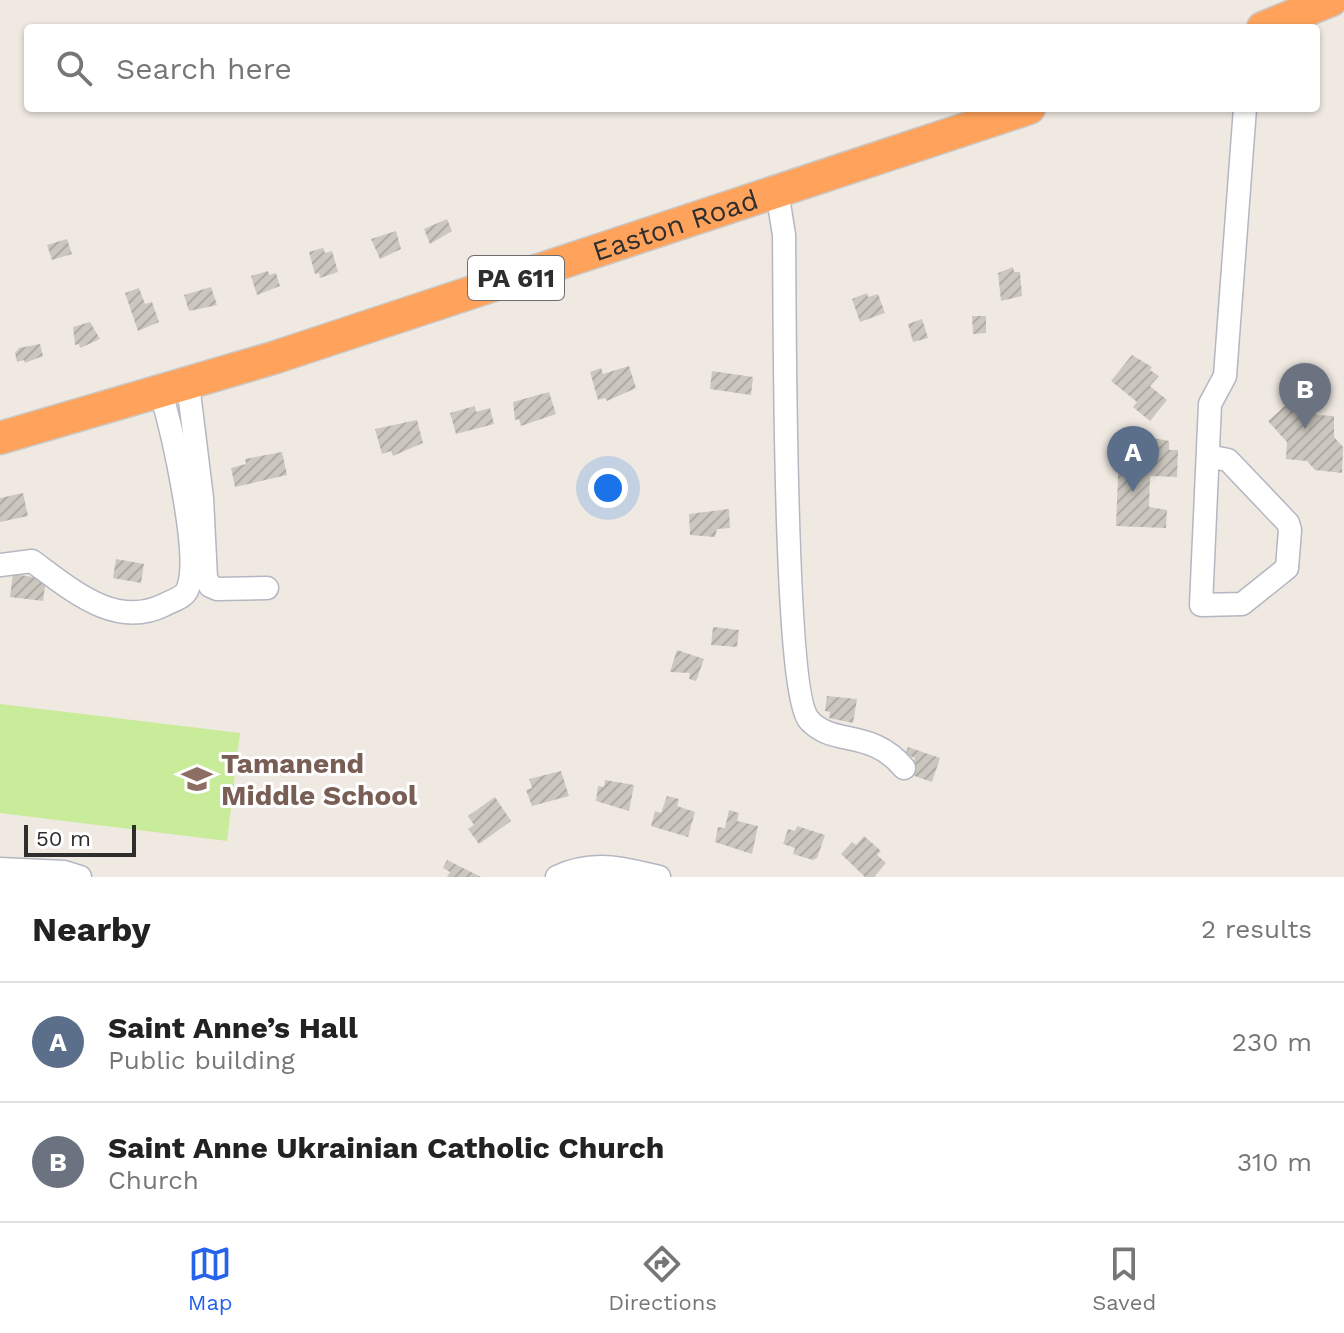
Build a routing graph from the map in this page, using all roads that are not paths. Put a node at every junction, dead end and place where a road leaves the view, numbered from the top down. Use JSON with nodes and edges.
{"nodes":[{"id":1,"x":1331,"y":0,"type":"edge"},
{"id":2,"x":1273,"y":24,"type":"edge"},
{"id":3,"x":1017,"y":112,"type":"edge"},
{"id":4,"x":1245,"y":112,"type":"edge"},
{"id":5,"x":777,"y":191,"type":"junction"},
{"id":6,"x":175,"y":389,"type":"junction"},
{"id":7,"x":0,"y":438,"type":"edge"},
{"id":8,"x":1208,"y":456,"type":"junction"},
{"id":9,"x":0,"y":565,"type":"edge"},
{"id":10,"x":267,"y":588,"type":"dead end"},
{"id":11,"x":904,"y":768,"type":"dead end"},
{"id":12,"x":6,"y":872,"type":"edge"},
{"id":13,"x":80,"y":877,"type":"edge"},
{"id":14,"x":557,"y":877,"type":"edge"},
{"id":15,"x":659,"y":877,"type":"edge"}],
"edges":[{"from":1,"to":2,"type":"highway"},
{"from":3,"to":5,"type":"highway","name":"Easton Road","number":"PA 611"},
{"from":4,"to":8,"type":"street"},
{"from":5,"to":6,"type":"highway","name":"Easton Road","number":"PA 611"},
{"from":5,"to":11,"type":"street"},
{"from":6,"to":7,"type":"highway","name":"Easton Road","number":"PA 611"},
{"from":6,"to":9,"type":"street"},
{"from":6,"to":10,"type":"street"},
{"from":8,"to":8,"type":"street"},
{"from":12,"to":13,"type":"street"},
{"from":14,"to":15,"type":"street"}]}
